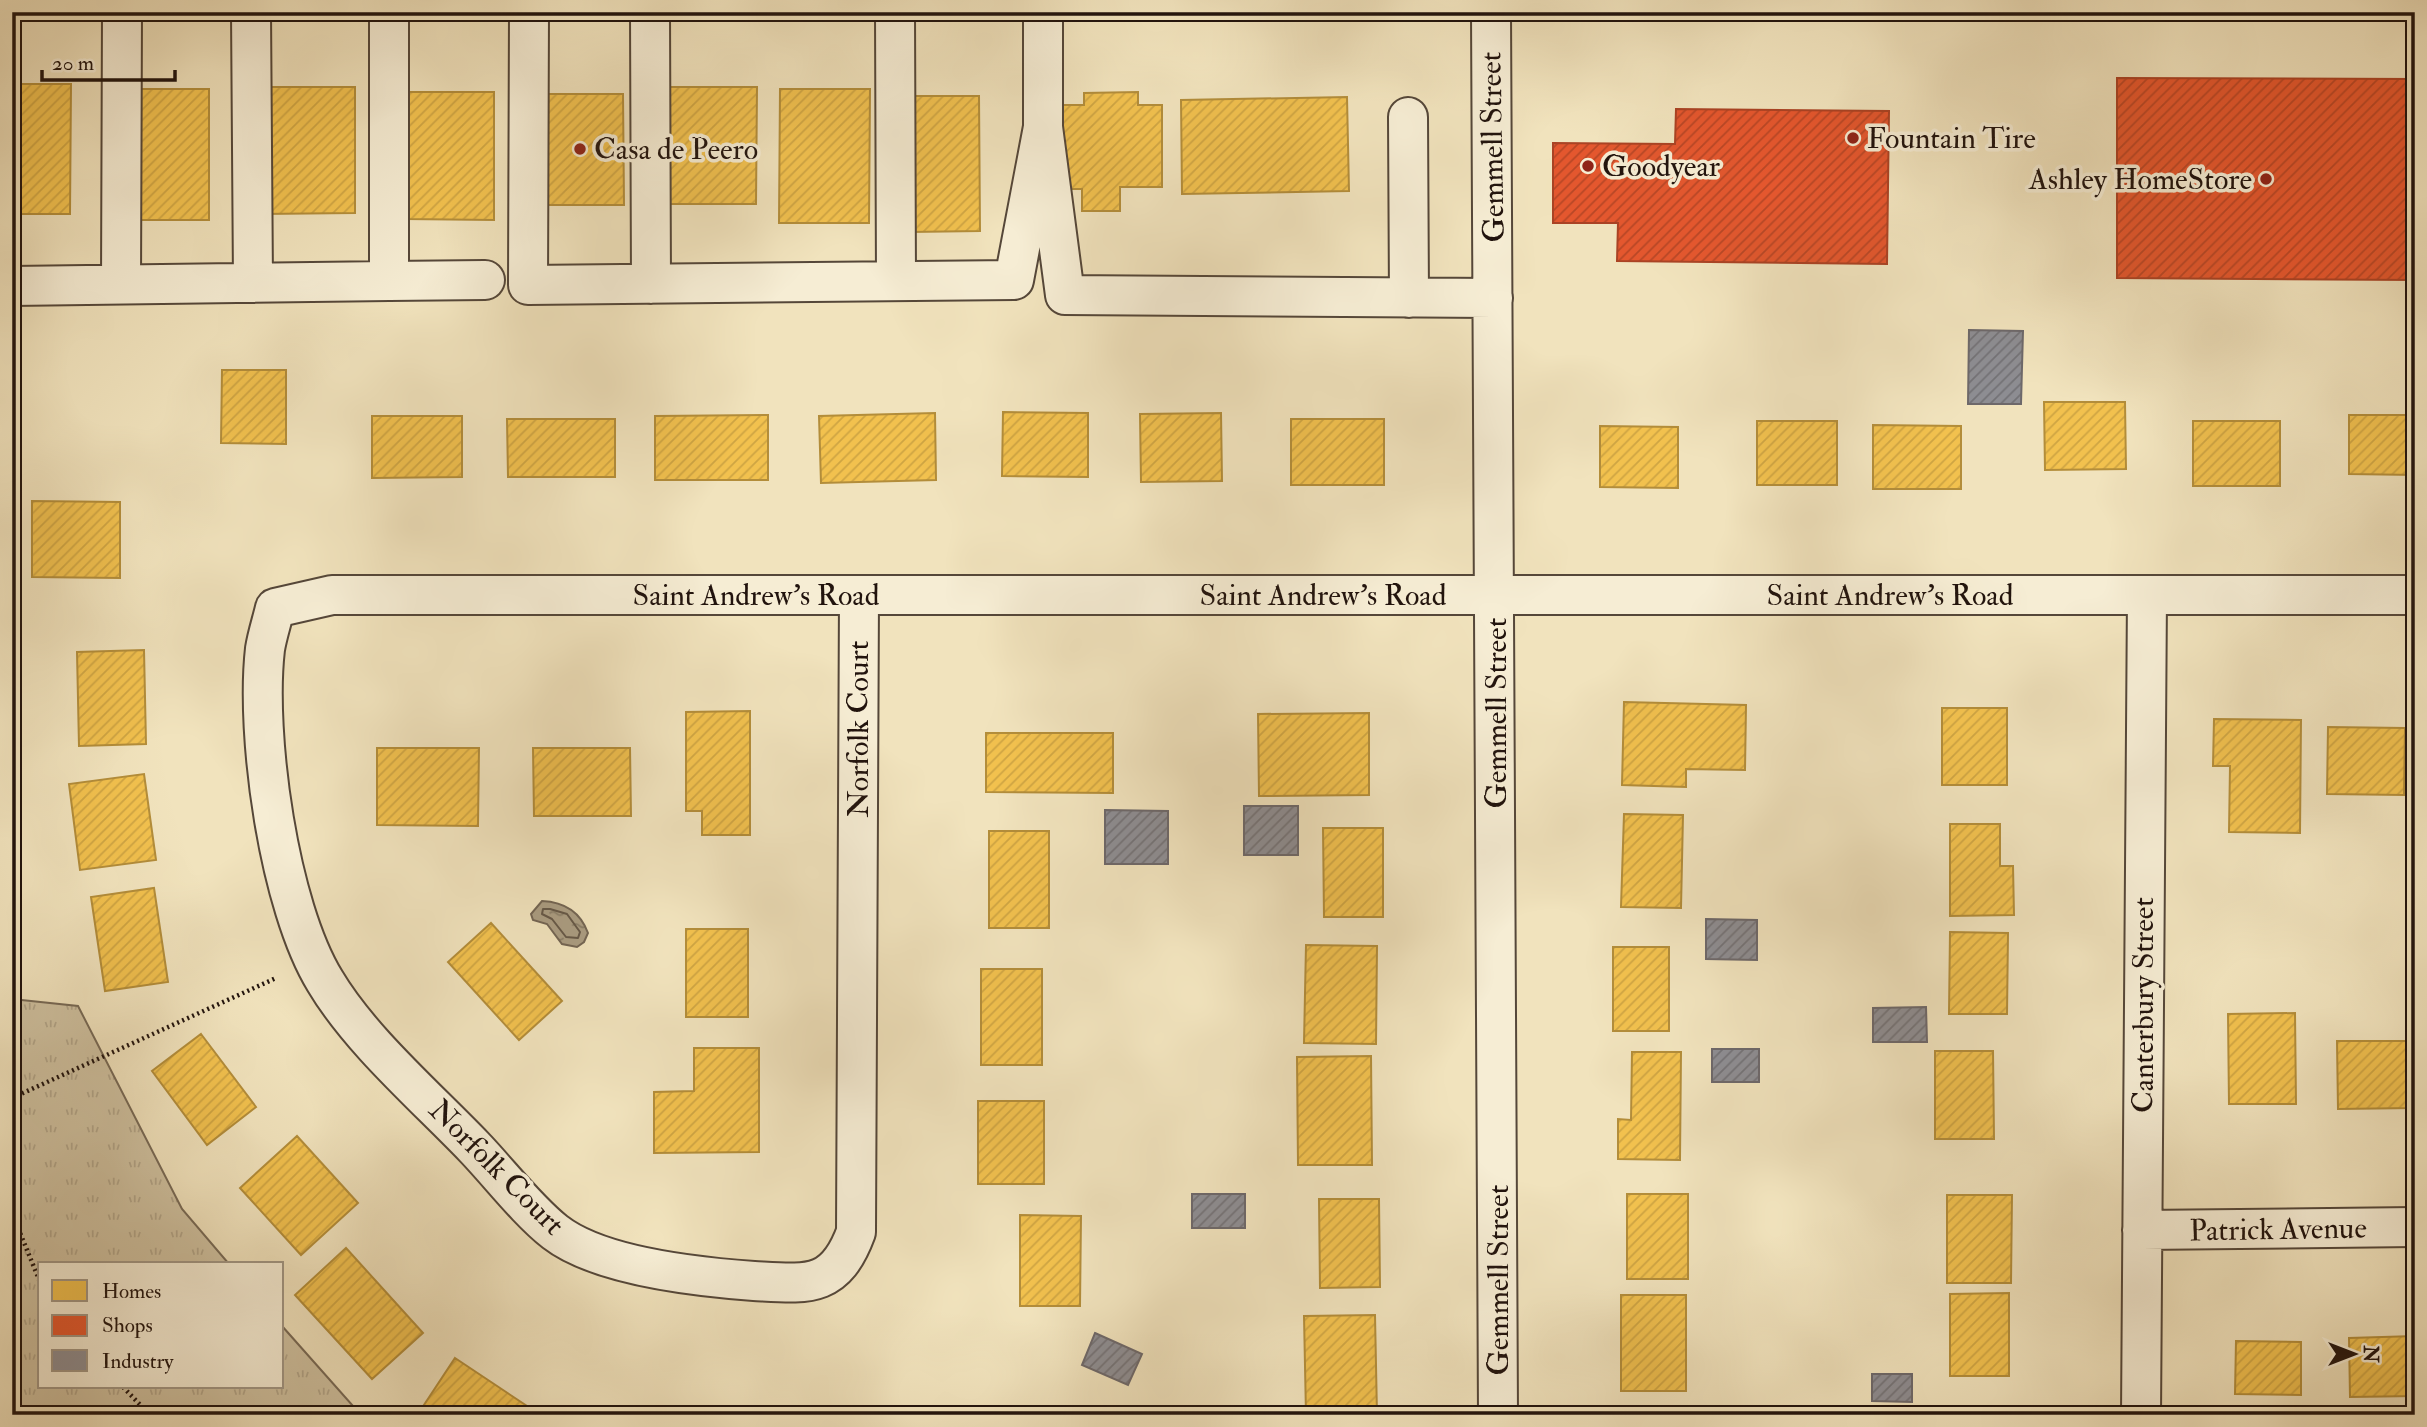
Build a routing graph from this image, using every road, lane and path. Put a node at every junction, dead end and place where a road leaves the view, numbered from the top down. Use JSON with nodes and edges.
{"nodes":[{"id":1,"x":122,"y":12,"type":"edge"},
{"id":2,"x":251,"y":12,"type":"edge"},
{"id":3,"x":389,"y":12,"type":"edge"},
{"id":4,"x":529,"y":12,"type":"edge"},
{"id":5,"x":650,"y":12,"type":"edge"},
{"id":6,"x":895,"y":12,"type":"edge"},
{"id":7,"x":1043,"y":12,"type":"edge"},
{"id":8,"x":1491,"y":12,"type":"edge"},
{"id":9,"x":1408,"y":117,"type":"dead end"},
{"id":10,"x":1043,"y":127,"type":"junction"},
{"id":11,"x":485,"y":280,"type":"dead end"},
{"id":12,"x":389,"y":281,"type":"junction"},
{"id":13,"x":896,"y":281,"type":"junction"},
{"id":14,"x":253,"y":283,"type":"junction"},
{"id":15,"x":121,"y":284,"type":"junction"},
{"id":16,"x":651,"y":284,"type":"junction"},
{"id":17,"x":12,"y":286,"type":"edge"},
{"id":18,"x":1409,"y":298,"type":"junction"},
{"id":19,"x":1493,"y":298,"type":"junction"},
{"id":20,"x":1496,"y":595,"type":"junction"},
{"id":21,"x":2147,"y":595,"type":"junction"},
{"id":22,"x":2415,"y":595,"type":"edge"},
{"id":23,"x":859,"y":596,"type":"junction"},
{"id":24,"x":275,"y":608,"type":"joint"},
{"id":25,"x":315,"y":960,"type":"junction"},
{"id":26,"x":12,"y":1098,"type":"edge"},
{"id":27,"x":12,"y":1213,"type":"edge"},
{"id":28,"x":2415,"y":1227,"type":"edge"},
{"id":29,"x":2142,"y":1230,"type":"junction"},
{"id":30,"x":38,"y":1277,"type":"edge"},
{"id":31,"x":124,"y":1388,"type":"edge"},
{"id":32,"x":149,"y":1415,"type":"edge"},
{"id":33,"x":1498,"y":1415,"type":"edge"},
{"id":34,"x":2141,"y":1415,"type":"edge"}],
"edges":[{"from":1,"to":15,"type":"street"},
{"from":2,"to":14,"type":"street"},
{"from":3,"to":12,"type":"street"},
{"from":4,"to":16,"type":"street"},
{"from":5,"to":16,"type":"street"},
{"from":6,"to":13,"type":"street"},
{"from":7,"to":10,"type":"street"},
{"from":8,"to":19,"type":"street","name":"Gemmell Street"},
{"from":9,"to":18,"type":"street"},
{"from":10,"to":13,"type":"street"},
{"from":10,"to":18,"type":"street"},
{"from":11,"to":12,"type":"street"},
{"from":12,"to":14,"type":"street"},
{"from":13,"to":16,"type":"street"},
{"from":14,"to":15,"type":"street"},
{"from":15,"to":17,"type":"street"},
{"from":18,"to":19,"type":"street"},
{"from":19,"to":20,"type":"street","name":"Gemmell Street"},
{"from":20,"to":21,"type":"street","name":"Saint Andrew's Road"},
{"from":20,"to":23,"type":"street","name":"Saint Andrew's Road"},
{"from":20,"to":33,"type":"street","name":"Gemmell Street"},
{"from":21,"to":22,"type":"street","name":"Saint Andrew's Road"},
{"from":21,"to":29,"type":"street","name":"Canterbury Street"},
{"from":23,"to":24,"type":"street","name":"Saint Andrew's Road"},
{"from":23,"to":25,"type":"street","name":"Norfolk Court"},
{"from":24,"to":25,"type":"street","name":"Norfolk Court"},
{"from":25,"to":26,"type":"path"},
{"from":27,"to":30,"type":"path"},
{"from":28,"to":29,"type":"street","name":"Patrick Avenue"},
{"from":29,"to":34,"type":"street","name":"Canterbury Street"},
{"from":31,"to":32,"type":"path"}]}
